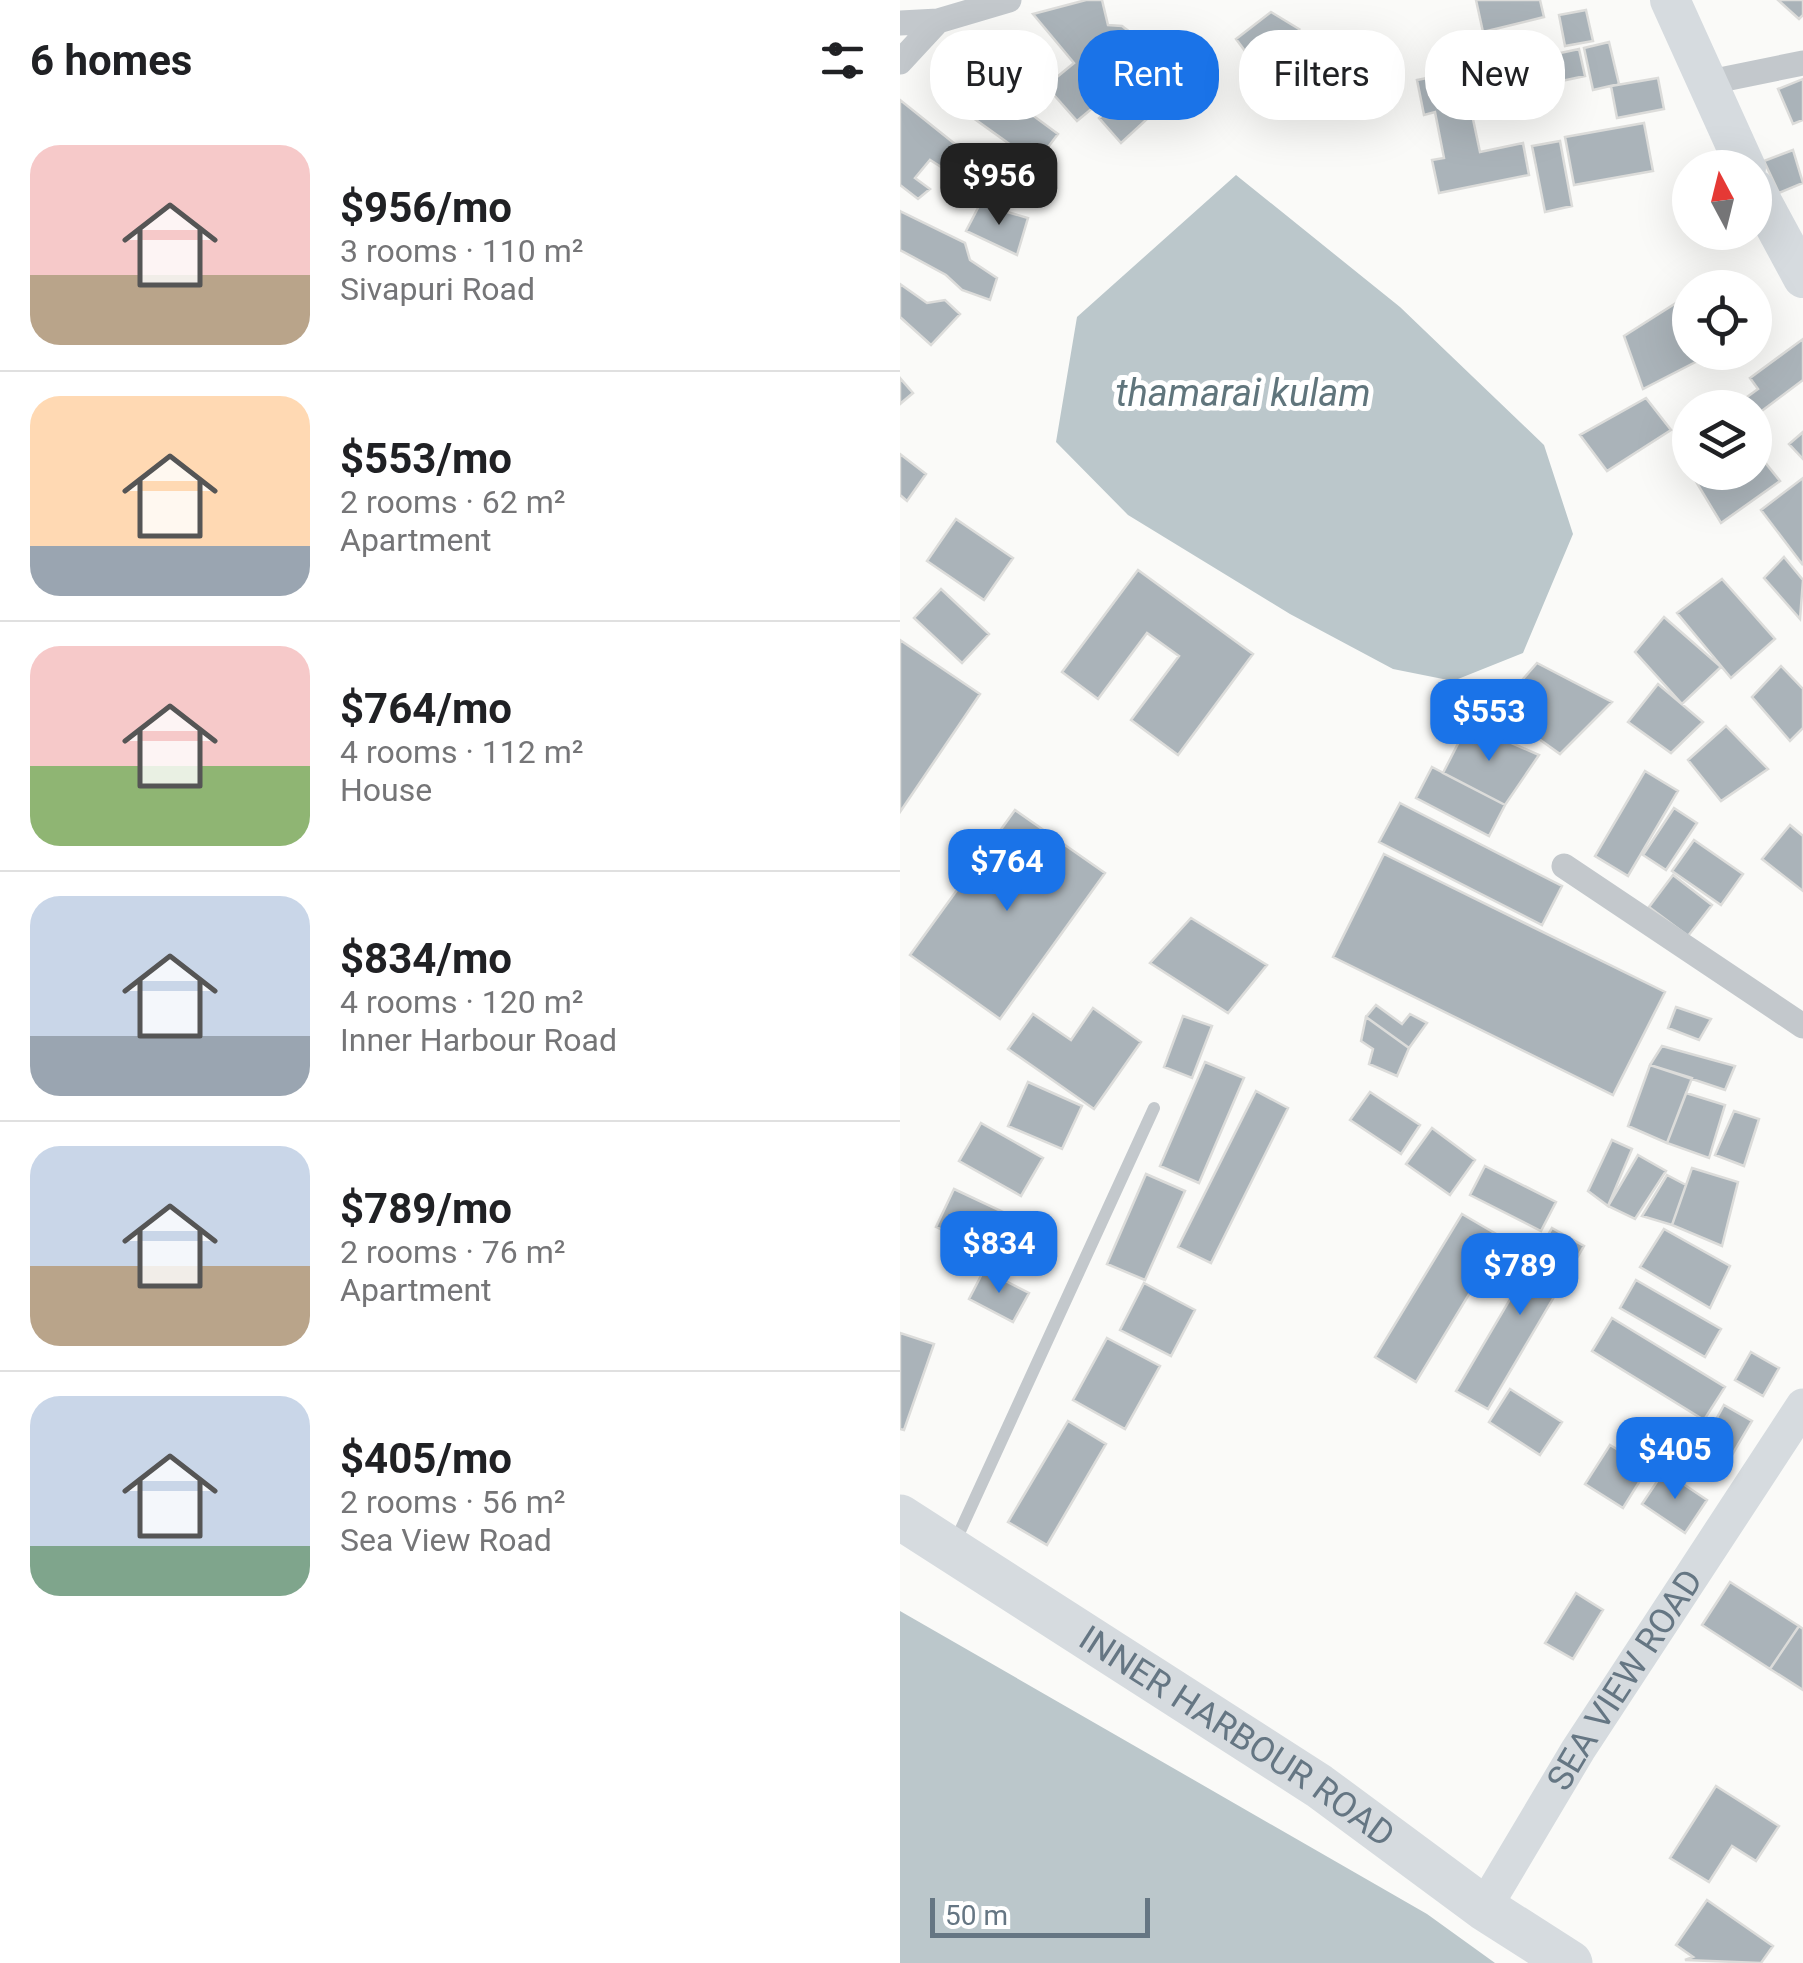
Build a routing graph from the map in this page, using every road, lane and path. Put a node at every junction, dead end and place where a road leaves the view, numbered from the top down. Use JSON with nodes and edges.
{"nodes":[{"id":1,"x":1010,"y":0,"type":"edge"},
{"id":2,"x":1670,"y":0,"type":"edge"},
{"id":3,"x":938,"y":21,"type":"junction"},
{"id":4,"x":900,"y":23,"type":"edge"},
{"id":5,"x":900,"y":62,"type":"edge"},
{"id":6,"x":1803,"y":63,"type":"edge"},
{"id":7,"x":1710,"y":82,"type":"junction"},
{"id":8,"x":1738,"y":150,"type":"edge"},
{"id":9,"x":1772,"y":221,"type":"edge"},
{"id":10,"x":1803,"y":278,"type":"edge"},
{"id":11,"x":1564,"y":866,"type":"dead end"},
{"id":12,"x":1803,"y":1026,"type":"edge"},
{"id":13,"x":1154,"y":1108,"type":"dead end"},
{"id":14,"x":1803,"y":1406,"type":"edge"},
{"id":15,"x":900,"y":1516,"type":"edge"},
{"id":16,"x":951,"y":1552,"type":"junction"},
{"id":17,"x":1484,"y":1908,"type":"junction"},
{"id":18,"x":1570,"y":1963,"type":"edge"}],
"edges":[{"from":1,"to":3,"type":"street"},
{"from":2,"to":7,"type":"main road"},
{"from":3,"to":4,"type":"street"},
{"from":3,"to":5,"type":"street"},
{"from":6,"to":7,"type":"street"},
{"from":7,"to":8,"type":"main road"},
{"from":9,"to":10,"type":"main road"},
{"from":11,"to":12,"type":"street"},
{"from":13,"to":16,"type":"lane"},
{"from":14,"to":17,"type":"main road","name":"SEA VIEW ROAD"},
{"from":15,"to":16,"type":"highway","name":"INNER HARBOUR ROAD"},
{"from":16,"to":17,"type":"highway","name":"INNER HARBOUR ROAD"},
{"from":17,"to":18,"type":"highway","name":"INNER HARBOUR ROAD"}]}
